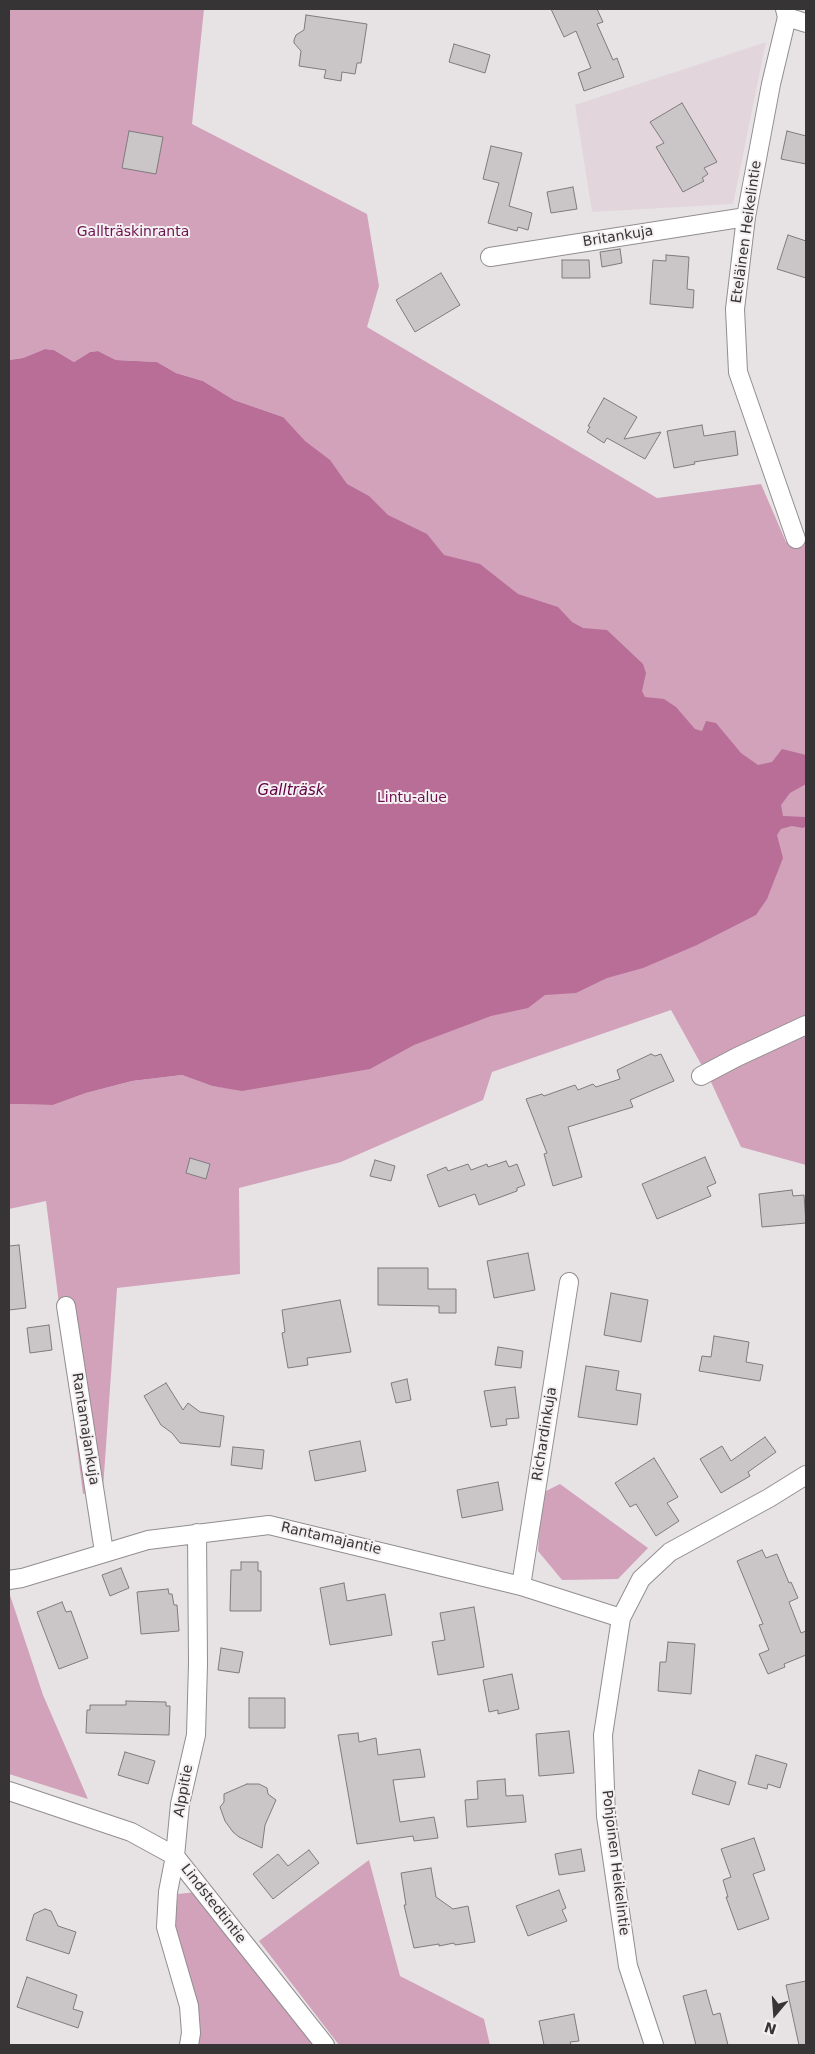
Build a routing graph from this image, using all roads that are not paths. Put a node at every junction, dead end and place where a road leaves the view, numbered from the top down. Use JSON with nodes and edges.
{"nodes":[{"id":1,"x":786,"y":13,"type":"edge"},
{"id":2,"x":806,"y":23,"type":"edge"},
{"id":3,"x":746,"y":218,"type":"junction"},
{"id":4,"x":490,"y":257,"type":"dead end"},
{"id":5,"x":796,"y":539,"type":"dead end"},
{"id":6,"x":806,"y":1025,"type":"edge"},
{"id":7,"x":701,"y":1076,"type":"dead end"},
{"id":8,"x":569,"y":1282,"type":"dead end"},
{"id":9,"x":66,"y":1306,"type":"dead end"},
{"id":10,"x":806,"y":1475,"type":"edge"},
{"id":11,"x":197,"y":1533,"type":"junction"},
{"id":12,"x":104,"y":1552,"type":"junction"},
{"id":13,"x":9,"y":1580,"type":"edge"},
{"id":14,"x":521,"y":1586,"type":"junction"},
{"id":15,"x":621,"y":1618,"type":"junction"},
{"id":16,"x":9,"y":1791,"type":"edge"},
{"id":17,"x":175,"y":1856,"type":"junction"},
{"id":18,"x":189,"y":2045,"type":"edge"},
{"id":19,"x":325,"y":2045,"type":"edge"},
{"id":20,"x":654,"y":2045,"type":"edge"}],
"edges":[{"from":1,"to":2,"type":"street"},
{"from":1,"to":3,"type":"street","name":"Eteläinen Heikelintie"},
{"from":3,"to":4,"type":"street","name":"Britankuja"},
{"from":3,"to":5,"type":"street","name":"Eteläinen Heikelintie"},
{"from":6,"to":7,"type":"street"},
{"from":8,"to":14,"type":"street","name":"Richardinkuja"},
{"from":9,"to":12,"type":"street","name":"Rantamajankuja"},
{"from":10,"to":15,"type":"street","name":"Pohjoinen Heikelintie"},
{"from":11,"to":12,"type":"street","name":"Rantamajantie"},
{"from":11,"to":14,"type":"street","name":"Rantamajantie"},
{"from":11,"to":17,"type":"street","name":"Alppitie"},
{"from":12,"to":13,"type":"street","name":"Rantamajantie"},
{"from":14,"to":15,"type":"street","name":"Rantamajantie"},
{"from":15,"to":20,"type":"street","name":"Pohjoinen Heikelintie"},
{"from":16,"to":17,"type":"street","name":"Lindstedtintie"},
{"from":17,"to":18,"type":"street","name":"Alppitie"},
{"from":17,"to":19,"type":"street","name":"Lindstedtintie"}]}
